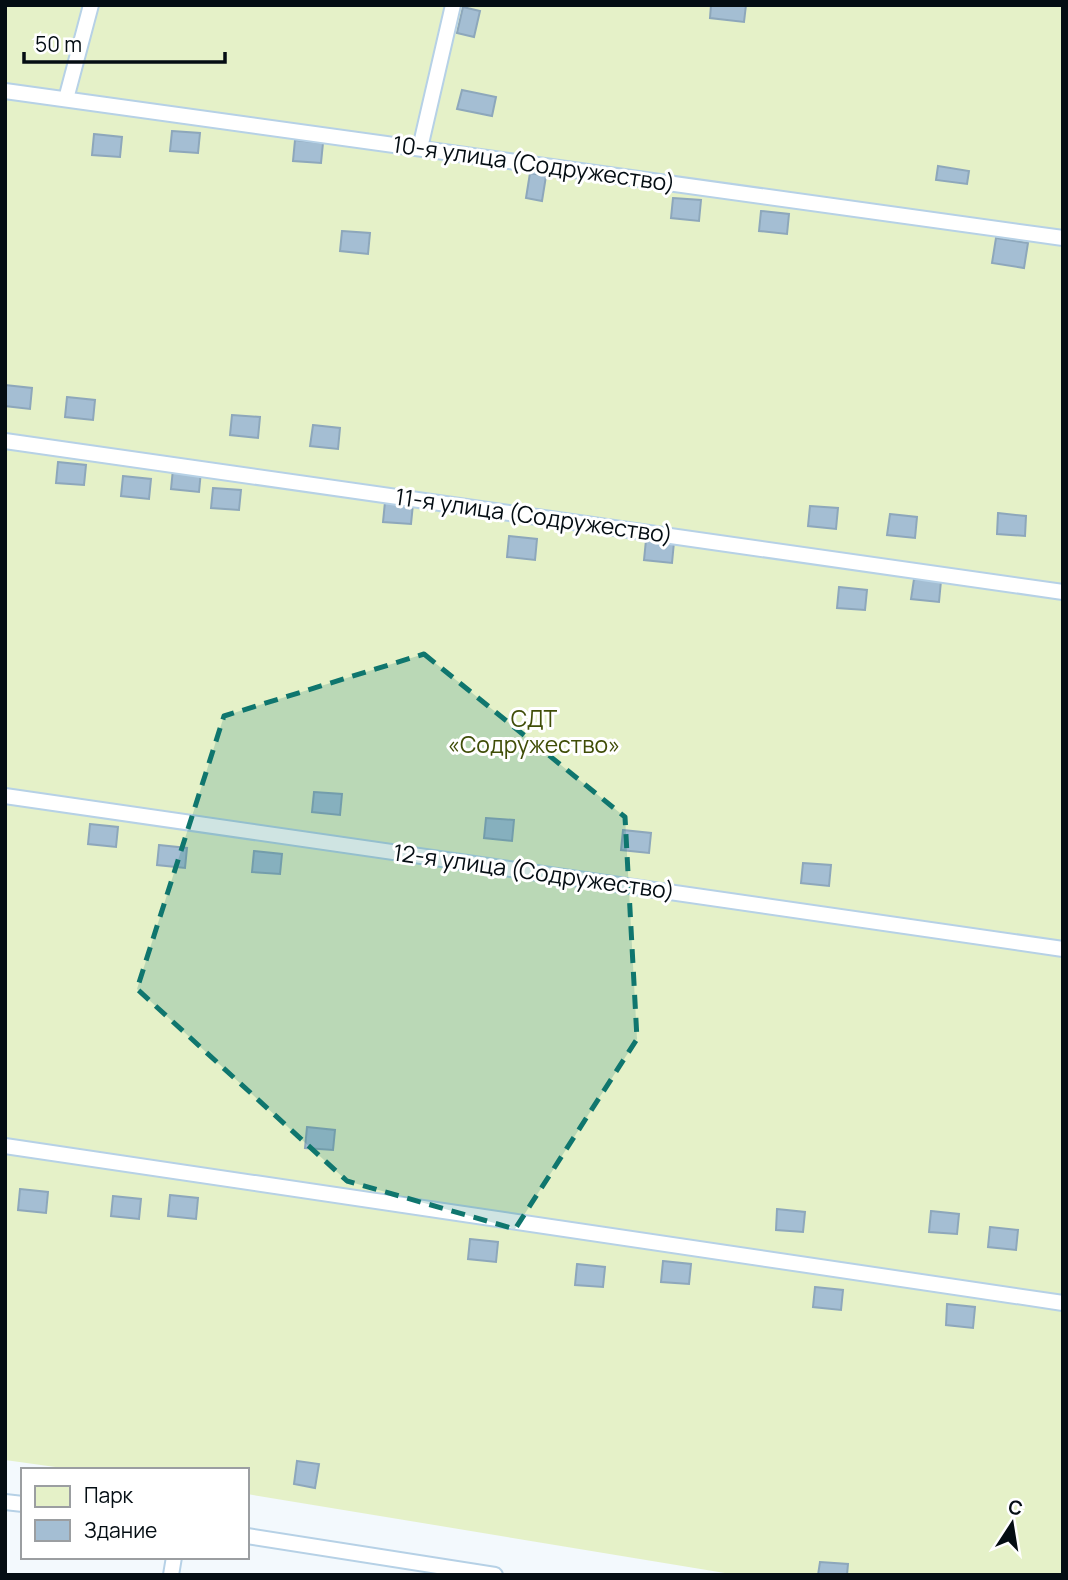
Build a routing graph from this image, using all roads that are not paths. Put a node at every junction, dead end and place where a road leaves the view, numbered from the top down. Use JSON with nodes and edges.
{"nodes":[{"id":1,"x":91,"y":5,"type":"edge"},
{"id":2,"x":453,"y":5,"type":"edge"},
{"id":3,"x":5,"y":91,"type":"edge"},
{"id":4,"x":66,"y":99,"type":"junction"},
{"id":5,"x":420,"y":148,"type":"junction"},
{"id":6,"x":1063,"y":238,"type":"edge"},
{"id":7,"x":5,"y":441,"type":"edge"},
{"id":8,"x":1063,"y":592,"type":"edge"},
{"id":9,"x":5,"y":796,"type":"edge"},
{"id":10,"x":1063,"y":948,"type":"edge"},
{"id":11,"x":5,"y":1146,"type":"edge"},
{"id":12,"x":1063,"y":1303,"type":"edge"},
{"id":13,"x":248,"y":1536,"type":"edge"},
{"id":14,"x":486,"y":1574,"type":"edge"}],
"edges":[{"from":1,"to":4,"type":"lane"},
{"from":2,"to":5,"type":"lane"},
{"from":3,"to":4,"type":"lane","name":"10-я улица (Содружество)"},
{"from":4,"to":5,"type":"lane","name":"10-я улица (Содружество)"},
{"from":5,"to":6,"type":"lane","name":"10-я улица (Содружество)"},
{"from":7,"to":8,"type":"lane","name":"11-я улица (Содружество)"},
{"from":9,"to":10,"type":"lane","name":"12-я улица (Содружество)"},
{"from":11,"to":12,"type":"lane"},
{"from":13,"to":14,"type":"lane"}]}
